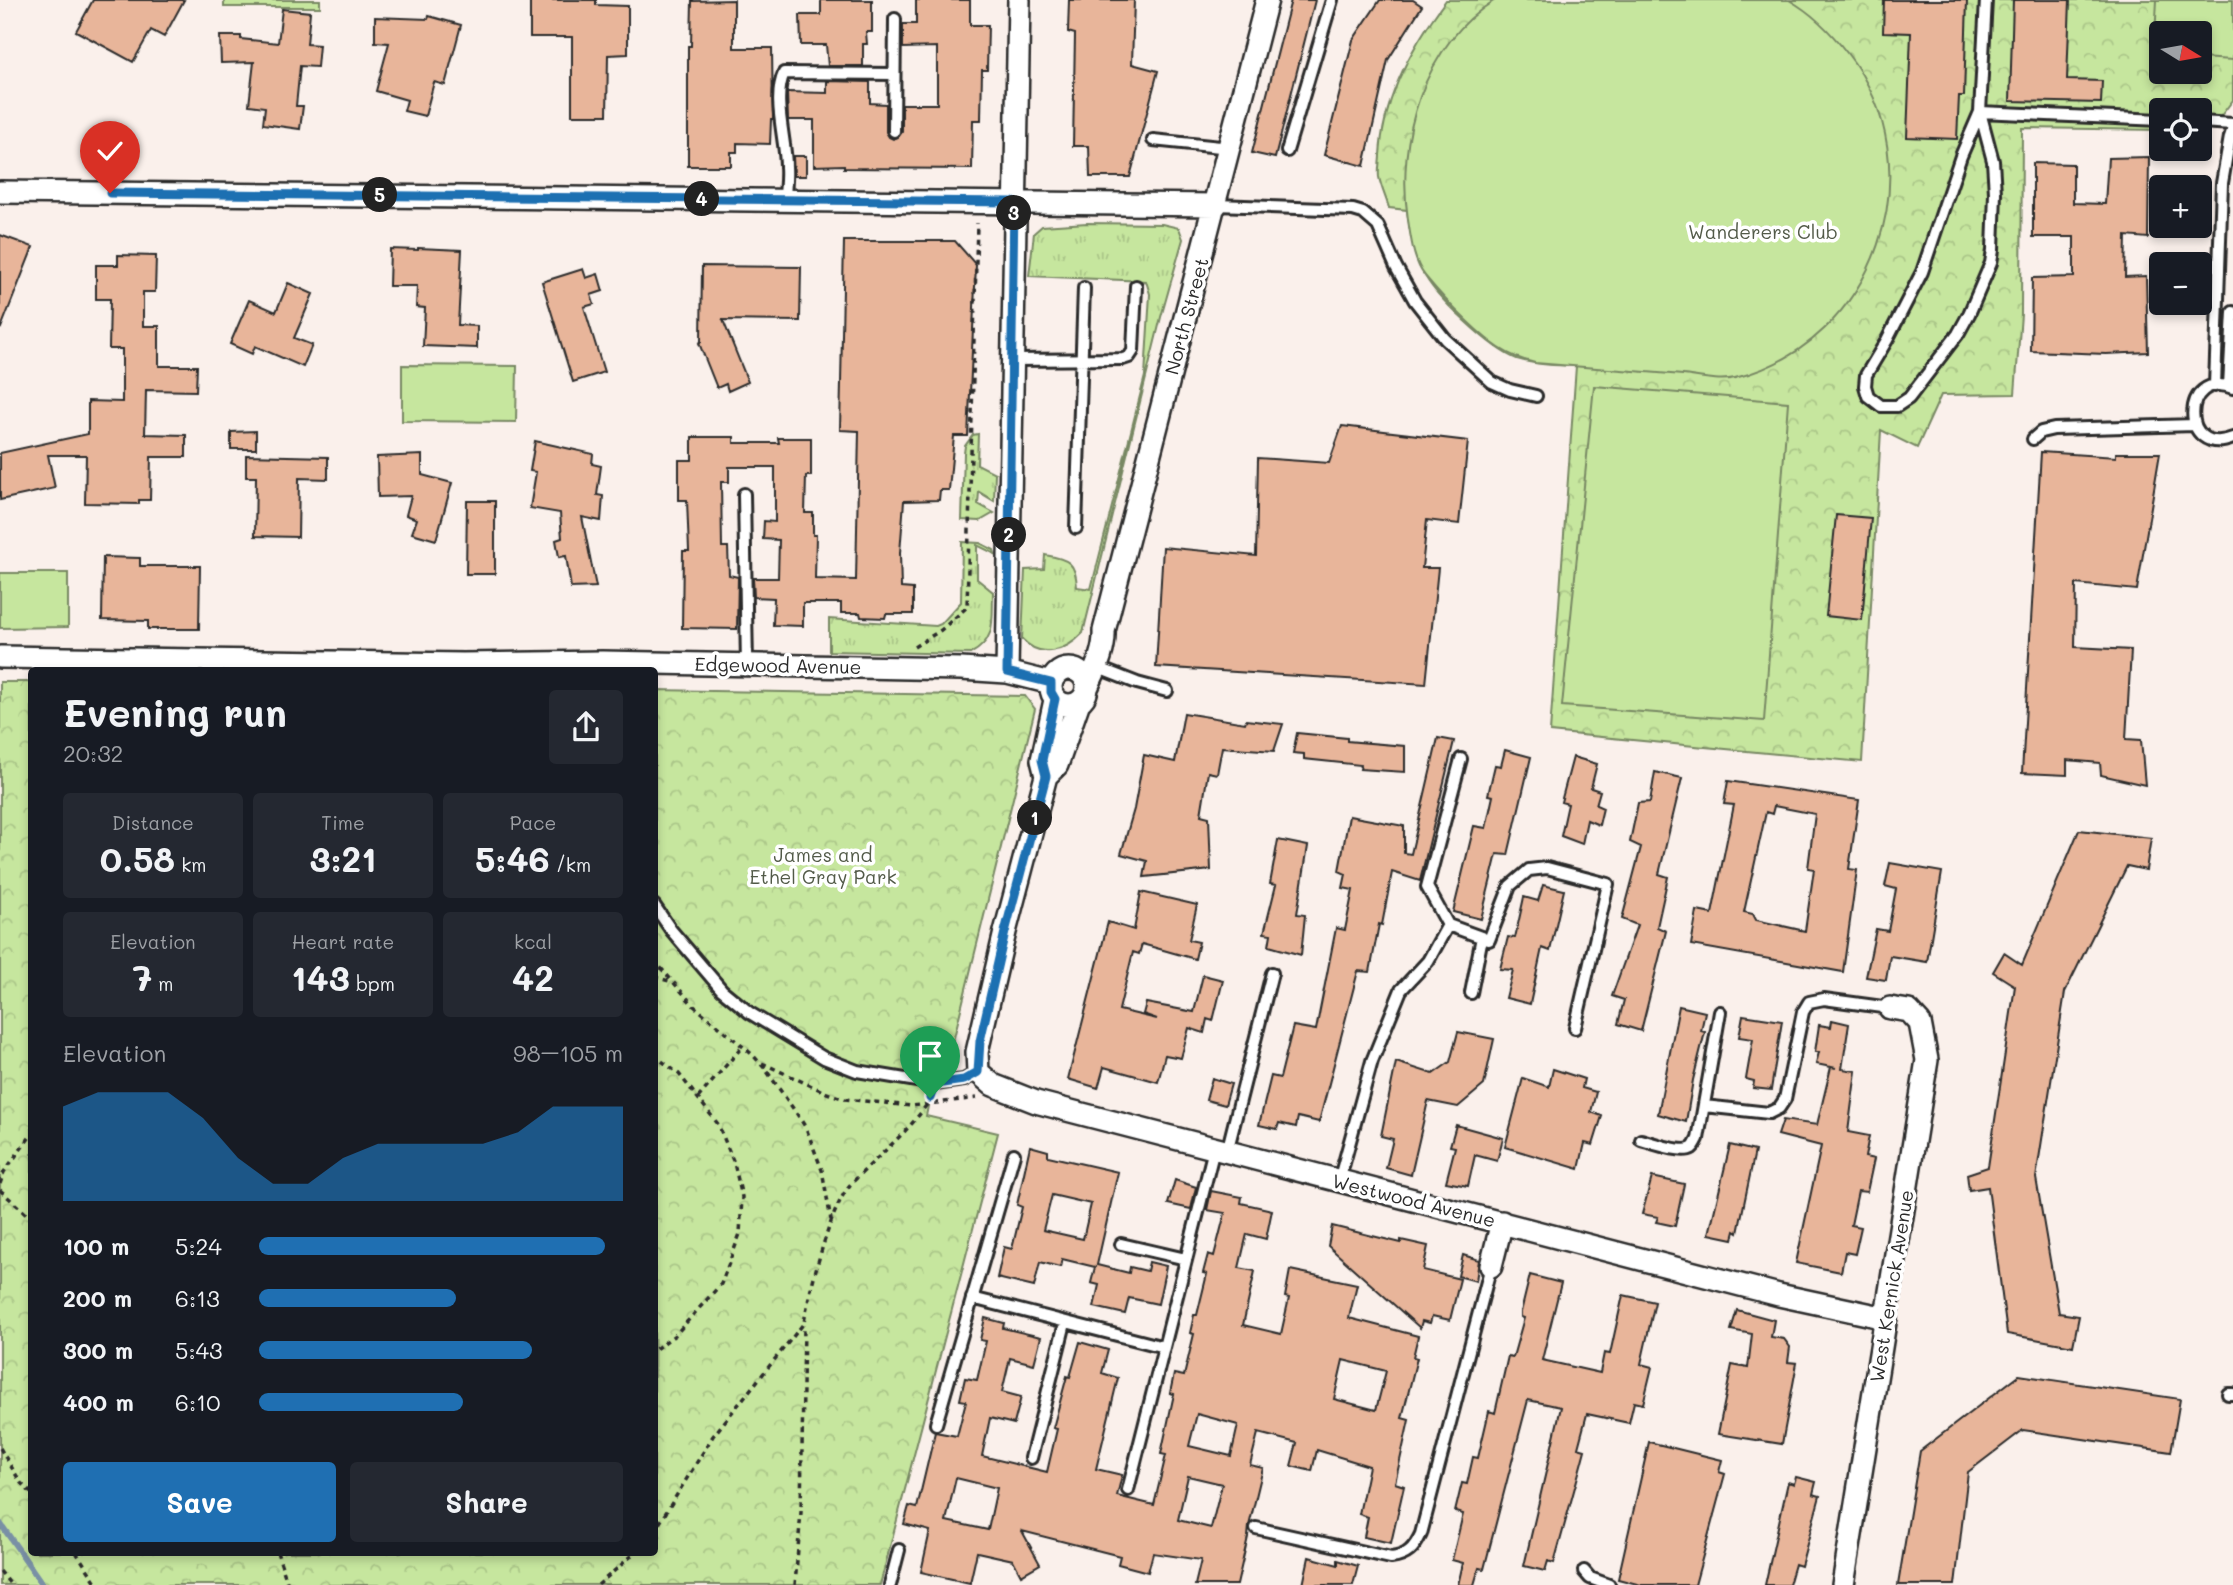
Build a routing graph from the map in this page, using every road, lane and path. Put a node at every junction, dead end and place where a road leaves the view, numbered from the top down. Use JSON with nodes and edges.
{"nodes":[{"id":1,"x":1019,"y":0,"type":"edge"},
{"id":2,"x":1267,"y":0,"type":"edge"},
{"id":3,"x":1332,"y":0,"type":"edge"},
{"id":4,"x":1986,"y":0,"type":"edge"},
{"id":5,"x":895,"y":19,"type":"dead end"},
{"id":6,"x":894,"y":74,"type":"junction"},
{"id":7,"x":1980,"y":112,"type":"junction"},
{"id":8,"x":2149,"y":119,"type":"edge"},
{"id":9,"x":2212,"y":123,"type":"edge"},
{"id":10,"x":2233,"y":126,"type":"edge"},
{"id":11,"x":894,"y":131,"type":"dead end"},
{"id":12,"x":1153,"y":140,"type":"dead end"},
{"id":13,"x":1230,"y":148,"type":"junction"},
{"id":14,"x":1287,"y":151,"type":"dead end"},
{"id":15,"x":0,"y":192,"type":"edge"},
{"id":16,"x":785,"y":200,"type":"junction"},
{"id":17,"x":977,"y":202,"type":"junction"},
{"id":18,"x":1014,"y":202,"type":"junction"},
{"id":19,"x":1216,"y":205,"type":"junction"},
{"id":20,"x":1136,"y":286,"type":"dead end"},
{"id":21,"x":1084,"y":288,"type":"dead end"},
{"id":22,"x":2233,"y":312,"type":"edge"},
{"id":23,"x":1082,"y":359,"type":"junction"},
{"id":24,"x":1012,"y":360,"type":"junction"},
{"id":25,"x":2215,"y":386,"type":"junction"},
{"id":26,"x":2231,"y":387,"type":"edge"},
{"id":27,"x":1536,"y":396,"type":"dead end"},
{"id":28,"x":2194,"y":425,"type":"junction"},
{"id":29,"x":2233,"y":438,"type":"edge"},
{"id":30,"x":2033,"y":439,"type":"dead end"},
{"id":31,"x":744,"y":494,"type":"dead end"},
{"id":32,"x":1076,"y":528,"type":"dead end"},
{"id":33,"x":0,"y":657,"type":"edge"},
{"id":34,"x":747,"y":664,"type":"junction"},
{"id":35,"x":600,"y":666,"type":"edge"},
{"id":36,"x":887,"y":667,"type":"junction"},
{"id":37,"x":1086,"y":668,"type":"junction"},
{"id":38,"x":1007,"y":672,"type":"junction"},
{"id":39,"x":1053,"y":691,"type":"junction"},
{"id":40,"x":1167,"y":691,"type":"dead end"},
{"id":41,"x":1083,"y":695,"type":"junction"},
{"id":42,"x":1461,"y":759,"type":"dead end"},
{"id":43,"x":1046,"y":776,"type":"junction"},
{"id":44,"x":658,"y":911,"type":"edge"},
{"id":45,"x":1447,"y":925,"type":"junction"},
{"id":46,"x":1482,"y":937,"type":"junction"},
{"id":47,"x":658,"y":965,"type":"edge"},
{"id":48,"x":1272,"y":973,"type":"dead end"},
{"id":49,"x":658,"y":978,"type":"edge"},
{"id":50,"x":673,"y":982,"type":"junction"},
{"id":51,"x":1471,"y":993,"type":"dead end"},
{"id":52,"x":1890,"y":1008,"type":"joint"},
{"id":53,"x":1720,"y":1012,"type":"dead end"},
{"id":54,"x":1575,"y":1028,"type":"dead end"},
{"id":55,"x":742,"y":1047,"type":"junction"},
{"id":56,"x":658,"y":1058,"type":"edge"},
{"id":57,"x":757,"y":1060,"type":"junction"},
{"id":58,"x":978,"y":1072,"type":"junction"},
{"id":59,"x":935,"y":1084,"type":"junction"},
{"id":60,"x":1011,"y":1093,"type":"junction"},
{"id":61,"x":698,"y":1098,"type":"junction"},
{"id":62,"x":1704,"y":1106,"type":"junction"},
{"id":63,"x":28,"y":1139,"type":"edge"},
{"id":64,"x":1641,"y":1140,"type":"dead end"},
{"id":65,"x":1220,"y":1150,"type":"junction"},
{"id":66,"x":1014,"y":1154,"type":"dead end"},
{"id":67,"x":1339,"y":1181,"type":"junction"},
{"id":68,"x":0,"y":1184,"type":"edge"},
{"id":69,"x":1,"y":1192,"type":"edge"},
{"id":70,"x":28,"y":1216,"type":"edge"},
{"id":71,"x":831,"y":1222,"type":"junction"},
{"id":72,"x":1502,"y":1222,"type":"junction"},
{"id":73,"x":1122,"y":1244,"type":"dead end"},
{"id":74,"x":1186,"y":1259,"type":"junction"},
{"id":75,"x":1491,"y":1266,"type":"joint"},
{"id":76,"x":972,"y":1298,"type":"junction"},
{"id":77,"x":1886,"y":1318,"type":"junction"},
{"id":78,"x":804,"y":1323,"type":"junction"},
{"id":79,"x":1065,"y":1323,"type":"junction"},
{"id":80,"x":658,"y":1347,"type":"edge"},
{"id":81,"x":1164,"y":1347,"type":"junction"},
{"id":82,"x":936,"y":1423,"type":"dead end"},
{"id":83,"x":0,"y":1448,"type":"edge"},
{"id":84,"x":1031,"y":1458,"type":"dead end"},
{"id":85,"x":28,"y":1490,"type":"edge"},
{"id":86,"x":1128,"y":1490,"type":"dead end"},
{"id":87,"x":658,"y":1525,"type":"edge"},
{"id":88,"x":1256,"y":1528,"type":"dead end"},
{"id":89,"x":899,"y":1549,"type":"dead end"},
{"id":90,"x":79,"y":1556,"type":"edge"},
{"id":91,"x":278,"y":1556,"type":"edge"},
{"id":92,"x":631,"y":1556,"type":"edge"},
{"id":93,"x":0,"y":1571,"type":"edge"},
{"id":94,"x":1584,"y":1571,"type":"dead end"},
{"id":95,"x":11,"y":1585,"type":"edge"},
{"id":96,"x":98,"y":1585,"type":"edge"},
{"id":97,"x":288,"y":1585,"type":"edge"},
{"id":98,"x":598,"y":1585,"type":"edge"},
{"id":99,"x":795,"y":1585,"type":"edge"},
{"id":100,"x":890,"y":1585,"type":"edge"},
{"id":101,"x":1609,"y":1585,"type":"edge"},
{"id":102,"x":1843,"y":1585,"type":"edge"}],
"edges":[{"from":1,"to":18,"type":"street"},
{"from":2,"to":13,"type":"street","name":"North Street"},
{"from":3,"to":14,"type":"lane"},
{"from":4,"to":7,"type":"lane"},
{"from":5,"to":6,"type":"lane"},
{"from":6,"to":11,"type":"lane"},
{"from":6,"to":16,"type":"lane"},
{"from":7,"to":7,"type":"lane"},
{"from":7,"to":8,"type":"lane"},
{"from":9,"to":10,"type":"lane"},
{"from":10,"to":25,"type":"lane"},
{"from":12,"to":13,"type":"lane"},
{"from":13,"to":19,"type":"street","name":"North Street"},
{"from":15,"to":16,"type":"street"},
{"from":16,"to":17,"type":"street"},
{"from":17,"to":18,"type":"street"},
{"from":17,"to":36,"type":"path"},
{"from":18,"to":19,"type":"street"},
{"from":18,"to":24,"type":"street"},
{"from":19,"to":27,"type":"lane"},
{"from":19,"to":37,"type":"street","name":"North Street"},
{"from":20,"to":23,"type":"lane"},
{"from":21,"to":23,"type":"lane"},
{"from":22,"to":26,"type":"lane"},
{"from":23,"to":24,"type":"lane"},
{"from":23,"to":32,"type":"lane"},
{"from":24,"to":38,"type":"street"},
{"from":25,"to":26,"type":"lane"},
{"from":25,"to":28,"type":"lane"},
{"from":28,"to":29,"type":"lane"},
{"from":28,"to":30,"type":"lane"},
{"from":31,"to":34,"type":"lane"},
{"from":33,"to":35,"type":"street","name":"Edgewood Avenue"},
{"from":34,"to":35,"type":"street","name":"Edgewood Avenue"},
{"from":34,"to":36,"type":"street","name":"Edgewood Avenue"},
{"from":36,"to":38,"type":"street","name":"Edgewood Avenue"},
{"from":37,"to":39,"type":"street"},
{"from":37,"to":40,"type":"lane"},
{"from":37,"to":41,"type":"street"},
{"from":38,"to":39,"type":"street","name":"Edgewood Avenue"},
{"from":39,"to":41,"type":"street"},
{"from":39,"to":43,"type":"street"},
{"from":41,"to":43,"type":"street"},
{"from":42,"to":45,"type":"lane"},
{"from":43,"to":58,"type":"street"},
{"from":44,"to":59,"type":"lane"},
{"from":45,"to":46,"type":"lane"},
{"from":45,"to":67,"type":"lane"},
{"from":46,"to":51,"type":"lane"},
{"from":46,"to":54,"type":"lane"},
{"from":47,"to":50,"type":"path"},
{"from":48,"to":65,"type":"lane"},
{"from":49,"to":50,"type":"path"},
{"from":50,"to":55,"type":"path"},
{"from":52,"to":62,"type":"lane"},
{"from":52,"to":77,"type":"street","name":"West Kernick Avenue"},
{"from":53,"to":62,"type":"lane"},
{"from":55,"to":57,"type":"path"},
{"from":55,"to":61,"type":"path"},
{"from":56,"to":61,"type":"path"},
{"from":57,"to":60,"type":"path"},
{"from":57,"to":71,"type":"path"},
{"from":58,"to":59,"type":"lane"},
{"from":58,"to":60,"type":"street","name":"Westwood Avenue"},
{"from":59,"to":71,"type":"path"},
{"from":60,"to":65,"type":"street","name":"Westwood Avenue"},
{"from":61,"to":80,"type":"path"},
{"from":62,"to":64,"type":"lane"},
{"from":63,"to":68,"type":"path"},
{"from":65,"to":67,"type":"street","name":"Westwood Avenue"},
{"from":65,"to":74,"type":"lane"},
{"from":66,"to":76,"type":"lane"},
{"from":67,"to":72,"type":"street","name":"Westwood Avenue"},
{"from":69,"to":70,"type":"path"},
{"from":71,"to":78,"type":"path"},
{"from":72,"to":75,"type":"street"},
{"from":72,"to":77,"type":"street","name":"Westwood Avenue"},
{"from":73,"to":74,"type":"lane"},
{"from":74,"to":81,"type":"lane"},
{"from":75,"to":88,"type":"lane"},
{"from":76,"to":79,"type":"lane"},
{"from":76,"to":82,"type":"lane"},
{"from":77,"to":102,"type":"street","name":"West Kernick Avenue"},
{"from":78,"to":87,"type":"path"},
{"from":78,"to":99,"type":"path"},
{"from":79,"to":81,"type":"lane"},
{"from":79,"to":84,"type":"lane"},
{"from":81,"to":86,"type":"lane"},
{"from":83,"to":85,"type":"path"},
{"from":89,"to":100,"type":"lane"},
{"from":90,"to":96,"type":"path"},
{"from":91,"to":97,"type":"path"},
{"from":92,"to":98,"type":"path"},
{"from":93,"to":95,"type":"path"},
{"from":94,"to":101,"type":"lane"}]}
